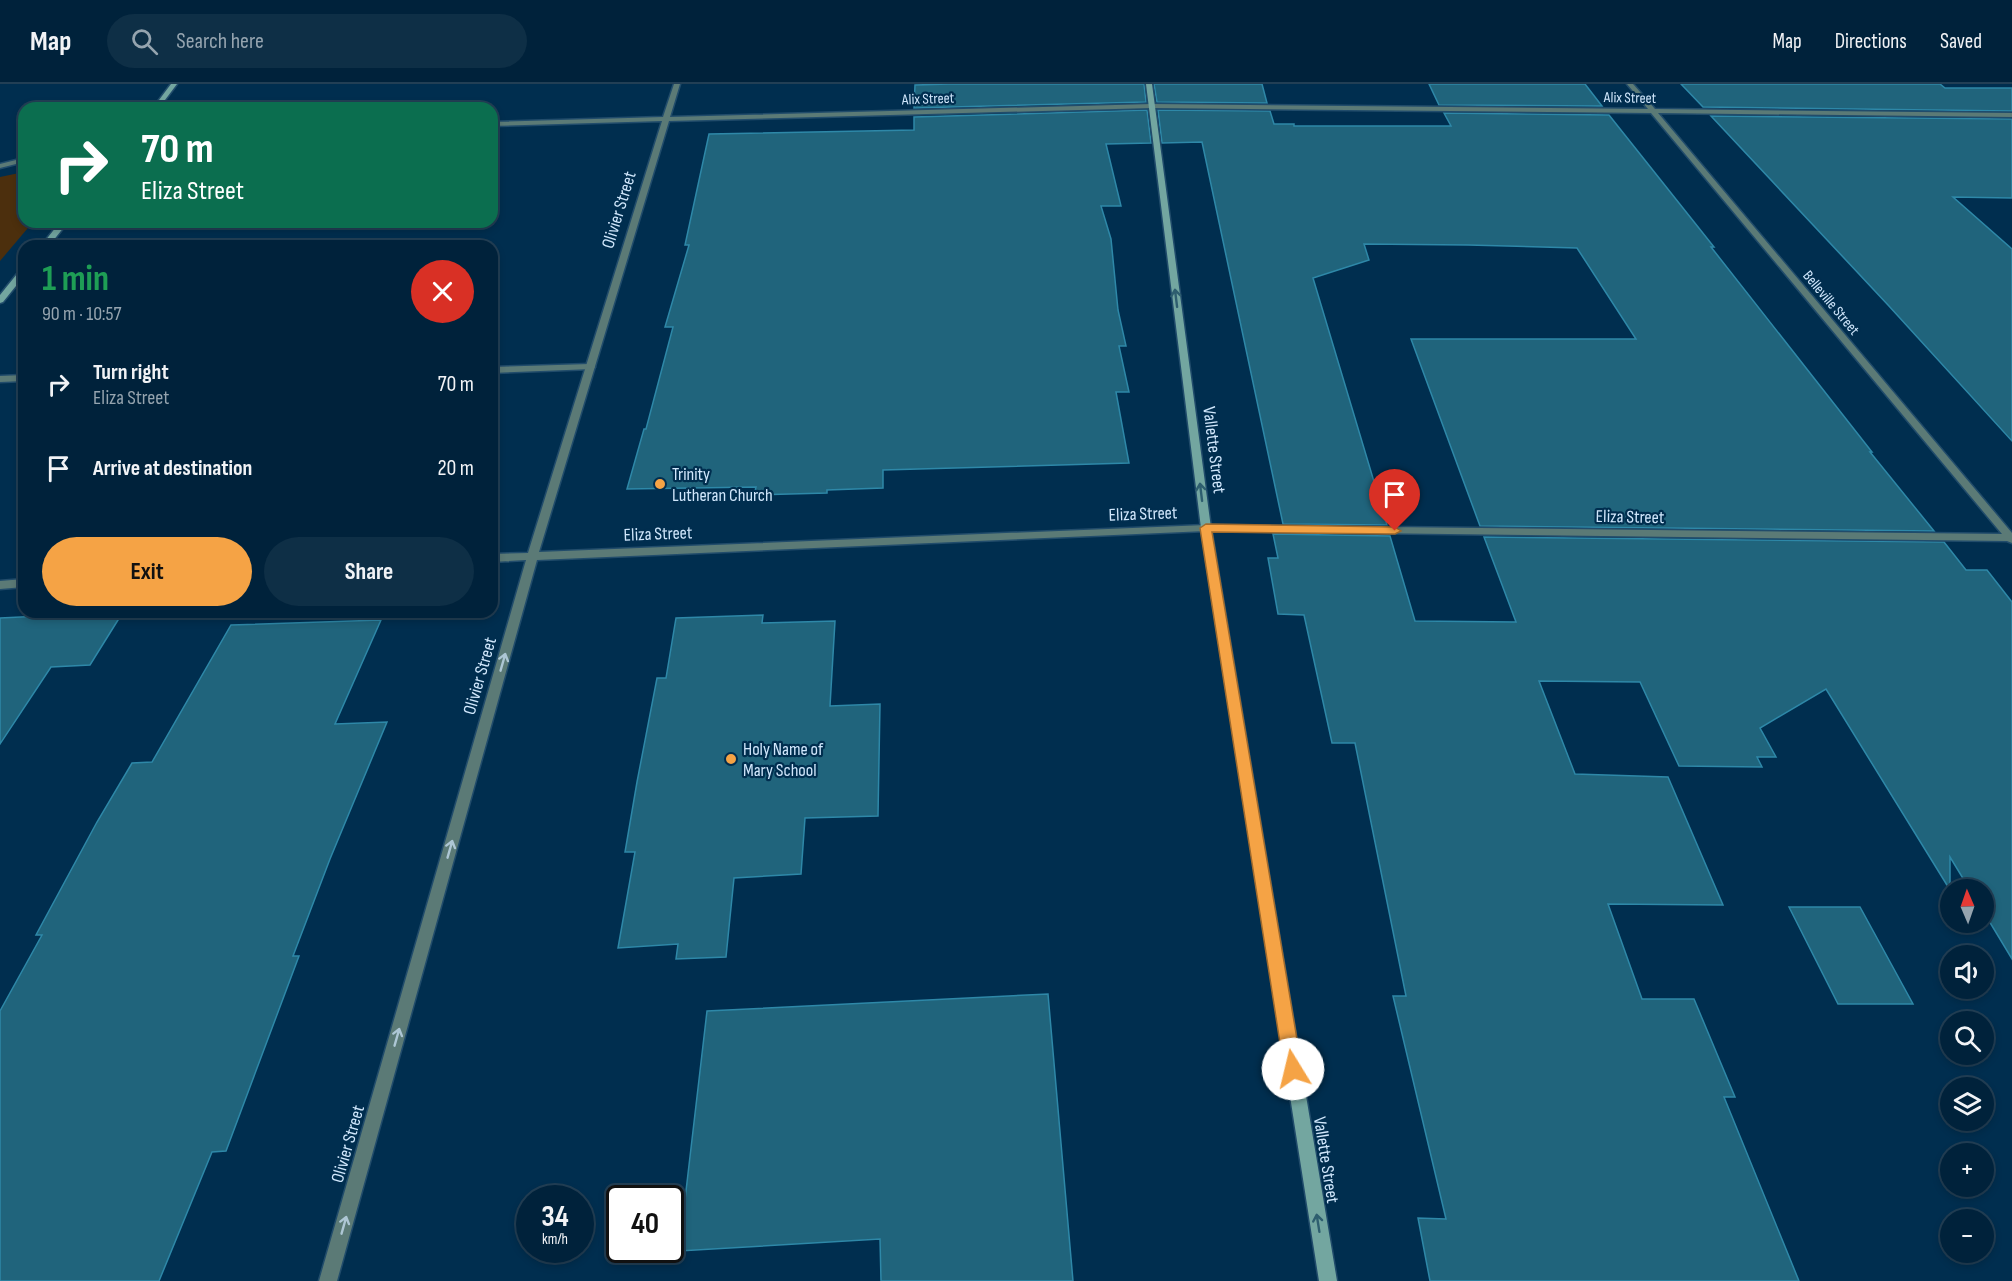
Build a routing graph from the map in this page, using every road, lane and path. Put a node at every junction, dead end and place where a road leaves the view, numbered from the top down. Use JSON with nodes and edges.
{"nodes":[{"id":1,"x":174,"y":84,"type":"edge"},
{"id":2,"x":677,"y":84,"type":"edge"},
{"id":3,"x":1149,"y":84,"type":"edge"},
{"id":4,"x":1630,"y":84,"type":"edge"},
{"id":5,"x":160,"y":102,"type":"edge"},
{"id":6,"x":1152,"y":106,"type":"junction"},
{"id":7,"x":1654,"y":112,"type":"junction"},
{"id":8,"x":2012,"y":115,"type":"edge"},
{"id":9,"x":666,"y":119,"type":"junction"},
{"id":10,"x":498,"y":124,"type":"edge"},
{"id":11,"x":18,"y":161,"type":"edge"},
{"id":12,"x":0,"y":165,"type":"edge"},
{"id":13,"x":59,"y":228,"type":"edge"},
{"id":14,"x":50,"y":240,"type":"edge"},
{"id":15,"x":18,"y":278,"type":"edge"},
{"id":16,"x":0,"y":300,"type":"edge"},
{"id":17,"x":590,"y":367,"type":"junction"},
{"id":18,"x":498,"y":370,"type":"edge"},
{"id":19,"x":18,"y":378,"type":"edge"},
{"id":20,"x":0,"y":379,"type":"edge"},
{"id":21,"x":1206,"y":528,"type":"junction"},
{"id":22,"x":2011,"y":539,"type":"edge"},
{"id":23,"x":533,"y":555,"type":"junction"},
{"id":24,"x":498,"y":558,"type":"edge"},
{"id":25,"x":18,"y":584,"type":"edge"},
{"id":26,"x":0,"y":585,"type":"edge"},
{"id":27,"x":328,"y":1281,"type":"edge"},
{"id":28,"x":1328,"y":1281,"type":"edge"}],
"edges":[{"from":1,"to":5,"type":"street"},
{"from":2,"to":9,"type":"street","name":"Olivier Street"},
{"from":3,"to":6,"type":"street","name":"Vallette Street"},
{"from":4,"to":7,"type":"street","name":"Belleville Street"},
{"from":6,"to":7,"type":"street","name":"Alix Street"},
{"from":6,"to":9,"type":"street","name":"Alix Street"},
{"from":21,"to":6,"type":"street","name":"Vallette Street","one_way":true},
{"from":7,"to":8,"type":"street","name":"Alix Street"},
{"from":7,"to":22,"type":"street","name":"Belleville Street"},
{"from":9,"to":10,"type":"street","name":"Alix Street"},
{"from":9,"to":17,"type":"street","name":"Olivier Street"},
{"from":11,"to":12,"type":"street"},
{"from":13,"to":14,"type":"street"},
{"from":15,"to":16,"type":"street"},
{"from":17,"to":18,"type":"street"},
{"from":17,"to":23,"type":"street","name":"Olivier Street"},
{"from":19,"to":20,"type":"street"},
{"from":21,"to":22,"type":"street","name":"Eliza Street"},
{"from":21,"to":23,"type":"street","name":"Eliza Street"},
{"from":28,"to":21,"type":"street","name":"Vallette Street","one_way":true},
{"from":23,"to":24,"type":"street","name":"Eliza Street"},
{"from":27,"to":23,"type":"street","name":"Olivier Street","one_way":true},
{"from":25,"to":26,"type":"street"}]}
